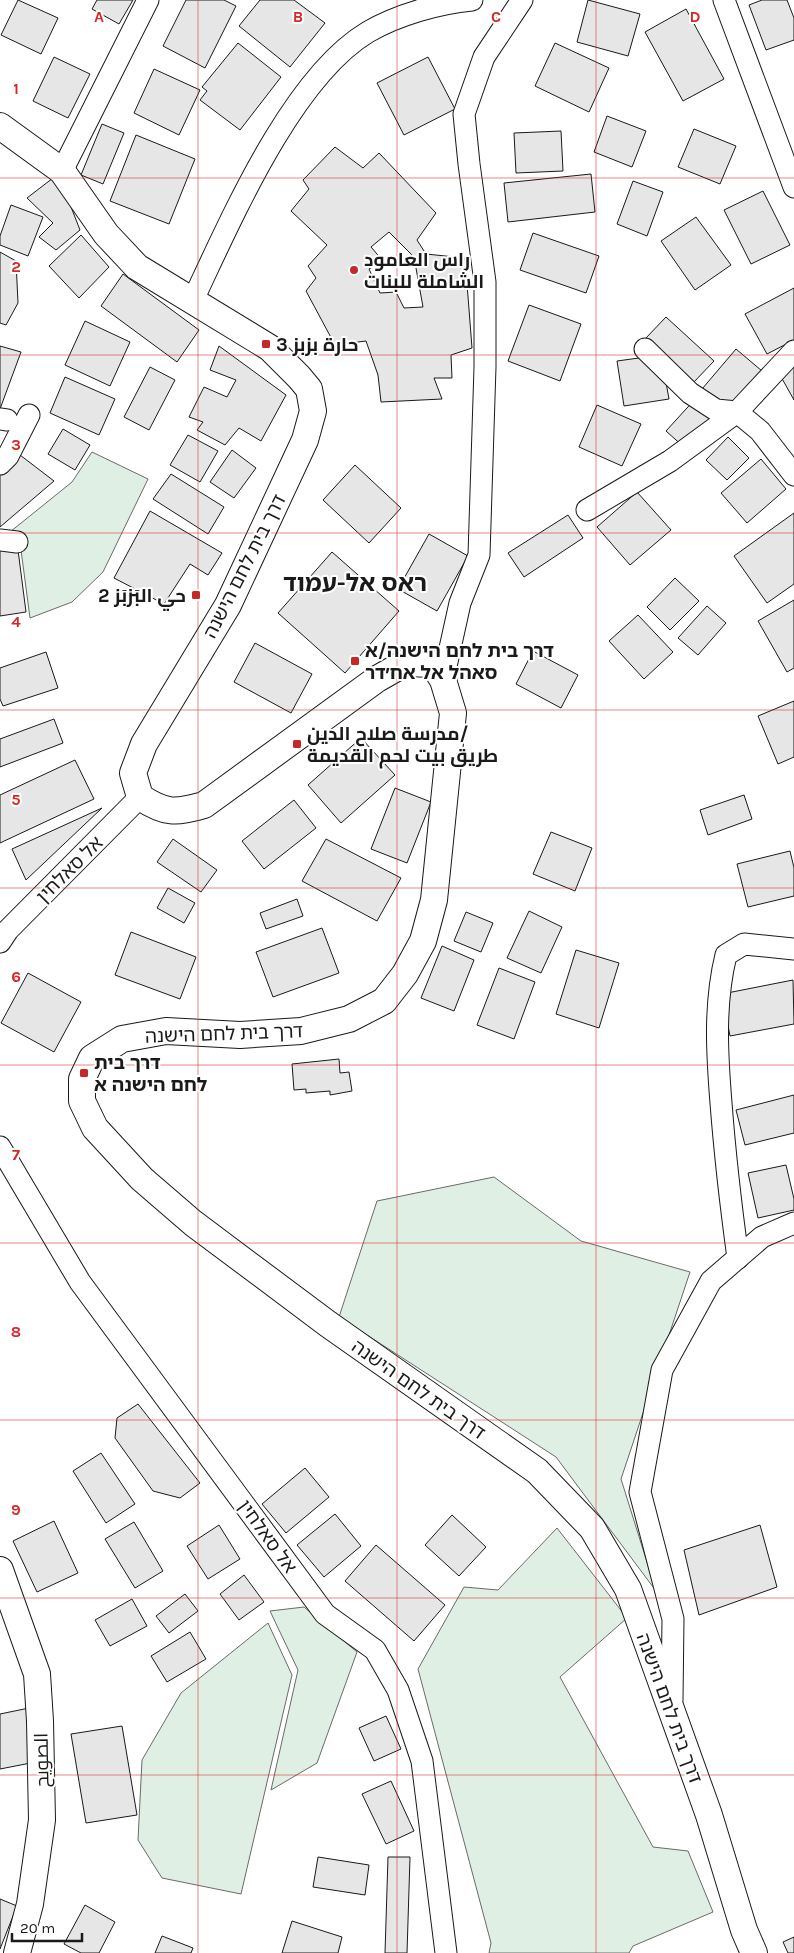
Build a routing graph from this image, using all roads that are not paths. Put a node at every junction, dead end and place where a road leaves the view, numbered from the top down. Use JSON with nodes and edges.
{"nodes":[{"id":1,"x":148,"y":0,"type":"edge"},
{"id":2,"x":472,"y":0,"type":"edge"},
{"id":3,"x":522,"y":0,"type":"edge"},
{"id":4,"x":724,"y":0,"type":"edge"},
{"id":5,"x":0,"y":126,"type":"edge"},
{"id":6,"x":62,"y":171,"type":"junction"},
{"id":7,"x":794,"y":187,"type":"edge"},
{"id":8,"x":192,"y":302,"type":"junction"},
{"id":9,"x":645,"y":349,"type":"dead end"},
{"id":10,"x":794,"y":351,"type":"edge"},
{"id":11,"x":736,"y":412,"type":"junction"},
{"id":12,"x":30,"y":415,"type":"dead end"},
{"id":13,"x":0,"y":464,"type":"edge"},
{"id":14,"x":794,"y":475,"type":"edge"},
{"id":15,"x":587,"y":510,"type":"dead end"},
{"id":16,"x":444,"y":680,"type":"junction"},
{"id":17,"x":140,"y":797,"type":"junction"},
{"id":18,"x":0,"y":942,"type":"edge"},
{"id":19,"x":794,"y":949,"type":"edge"},
{"id":20,"x":0,"y":1147,"type":"edge"},
{"id":21,"x":794,"y":1223,"type":"edge"},
{"id":22,"x":738,"y":1258,"type":"junction"},
{"id":23,"x":0,"y":1570,"type":"edge"},
{"id":24,"x":671,"y":1711,"type":"junction"},
{"id":25,"x":17,"y":1953,"type":"edge"},
{"id":26,"x":446,"y":1953,"type":"edge"},
{"id":27,"x":754,"y":1953,"type":"edge"}],
"edges":[{"from":1,"to":6,"type":"street"},
{"from":2,"to":8,"type":"street"},
{"from":3,"to":16,"type":"street"},
{"from":4,"to":7,"type":"street"},
{"from":5,"to":6,"type":"street","name":"דרך בית לחם הישנה"},
{"from":6,"to":8,"type":"street","name":"דרך בית לחם הישנה"},
{"from":8,"to":17,"type":"street","name":"דרך בית לחם הישנה"},
{"from":9,"to":11,"type":"street"},
{"from":10,"to":11,"type":"street"},
{"from":11,"to":14,"type":"street"},
{"from":11,"to":15,"type":"street"},
{"from":12,"to":13,"type":"street"},
{"from":16,"to":17,"type":"street"},
{"from":16,"to":24,"type":"street","name":"דרך בית לחם הישנה"},
{"from":17,"to":18,"type":"street","name":"אל סאלחין"},
{"from":19,"to":22,"type":"street"},
{"from":20,"to":26,"type":"street","name":"אל סאלחין"},
{"from":21,"to":22,"type":"street"},
{"from":22,"to":24,"type":"street"},
{"from":23,"to":25,"type":"street","name":"الصويح"},
{"from":24,"to":27,"type":"street","name":"דרך בית לחם הישנה"}]}
